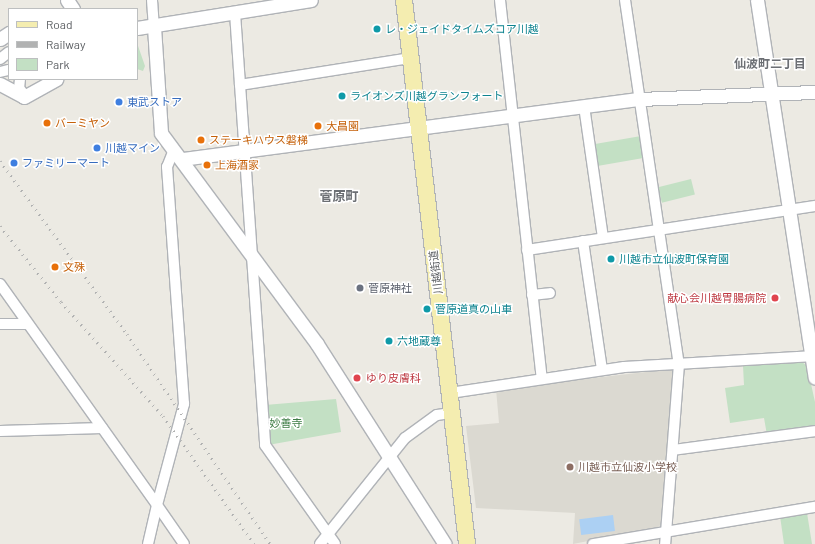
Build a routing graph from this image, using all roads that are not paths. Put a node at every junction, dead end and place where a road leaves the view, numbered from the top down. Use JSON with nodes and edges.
{"nodes":[{"id":1,"x":152,"y":0,"type":"edge"},
{"id":2,"x":311,"y":0,"type":"edge"},
{"id":3,"x":404,"y":0,"type":"edge"},
{"id":4,"x":500,"y":0,"type":"edge"},
{"id":5,"x":625,"y":0,"type":"edge"},
{"id":6,"x":757,"y":0,"type":"edge"},
{"id":7,"x":271,"y":3,"type":"edge"},
{"id":8,"x":235,"y":13,"type":"junction"},
{"id":9,"x":154,"y":27,"type":"junction"},
{"id":10,"x":138,"y":28,"type":"edge"},
{"id":11,"x":411,"y":58,"type":"junction"},
{"id":12,"x":20,"y":80,"type":"edge"},
{"id":13,"x":54,"y":80,"type":"edge"},
{"id":14,"x":0,"y":84,"type":"edge"},
{"id":15,"x":240,"y":84,"type":"junction"},
{"id":16,"x":770,"y":92,"type":"junction"},
{"id":17,"x":815,"y":92,"type":"edge"},
{"id":18,"x":26,"y":97,"type":"junction"},
{"id":19,"x":639,"y":99,"type":"junction"},
{"id":20,"x":584,"y":106,"type":"junction"},
{"id":21,"x":510,"y":115,"type":"junction"},
{"id":22,"x":419,"y":126,"type":"junction"},
{"id":23,"x":244,"y":150,"type":"junction"},
{"id":24,"x":178,"y":154,"type":"junction"},
{"id":25,"x":815,"y":206,"type":"edge"},
{"id":26,"x":788,"y":210,"type":"junction"},
{"id":27,"x":659,"y":230,"type":"junction"},
{"id":28,"x":603,"y":238,"type":"junction"},
{"id":29,"x":583,"y":241,"type":"junction"},
{"id":30,"x":527,"y":250,"type":"junction"},
{"id":31,"x":252,"y":254,"type":"junction"},
{"id":32,"x":0,"y":284,"type":"edge"},
{"id":33,"x":550,"y":293,"type":"dead end"},
{"id":34,"x":532,"y":295,"type":"junction"},
{"id":35,"x":0,"y":324,"type":"edge"},
{"id":36,"x":27,"y":324,"type":"junction"},
{"id":37,"x":813,"y":356,"type":"edge"},
{"id":38,"x":679,"y":364,"type":"junction"},
{"id":39,"x":602,"y":370,"type":"junction"},
{"id":40,"x":815,"y":378,"type":"edge"},
{"id":41,"x":542,"y":379,"type":"junction"},
{"id":42,"x":450,"y":393,"type":"junction"},
{"id":43,"x":452,"y":413,"type":"junction"},
{"id":44,"x":102,"y":428,"type":"junction"},
{"id":45,"x":0,"y":431,"type":"edge"},
{"id":46,"x":815,"y":431,"type":"edge"},
{"id":47,"x":673,"y":450,"type":"junction"},
{"id":48,"x":388,"y":458,"type":"junction"},
{"id":49,"x":158,"y":505,"type":"junction"},
{"id":50,"x":815,"y":507,"type":"edge"},
{"id":51,"x":666,"y":530,"type":"junction"},
{"id":52,"x":328,"y":534,"type":"junction"},
{"id":53,"x":148,"y":544,"type":"edge"},
{"id":54,"x":184,"y":544,"type":"edge"},
{"id":55,"x":320,"y":544,"type":"edge"},
{"id":56,"x":335,"y":544,"type":"edge"},
{"id":57,"x":444,"y":544,"type":"edge"},
{"id":58,"x":467,"y":544,"type":"edge"},
{"id":59,"x":593,"y":544,"type":"edge"},
{"id":60,"x":665,"y":544,"type":"edge"}],
"edges":[{"from":1,"to":9,"type":"street"},
{"from":2,"to":7,"type":"street"},
{"from":3,"to":11,"type":"main road","name":"川越街道"},
{"from":4,"to":21,"type":"street"},
{"from":5,"to":19,"type":"street"},
{"from":6,"to":16,"type":"street"},
{"from":7,"to":8,"type":"street"},
{"from":8,"to":9,"type":"street"},
{"from":8,"to":15,"type":"street"},
{"from":9,"to":10,"type":"street"},
{"from":9,"to":24,"type":"street"},
{"from":11,"to":15,"type":"street"},
{"from":11,"to":22,"type":"main road","name":"川越街道"},
{"from":12,"to":18,"type":"street"},
{"from":13,"to":18,"type":"street"},
{"from":14,"to":18,"type":"street"},
{"from":15,"to":23,"type":"street"},
{"from":16,"to":17,"type":"street"},
{"from":16,"to":19,"type":"street"},
{"from":16,"to":26,"type":"street"},
{"from":19,"to":20,"type":"street"},
{"from":19,"to":27,"type":"street"},
{"from":20,"to":21,"type":"street"},
{"from":20,"to":28,"type":"street"},
{"from":21,"to":22,"type":"street"},
{"from":21,"to":30,"type":"street"},
{"from":22,"to":23,"type":"street"},
{"from":22,"to":42,"type":"main road","name":"川越街道"},
{"from":23,"to":24,"type":"street"},
{"from":23,"to":31,"type":"street"},
{"from":24,"to":31,"type":"street"},
{"from":24,"to":49,"type":"street"},
{"from":25,"to":26,"type":"street"},
{"from":26,"to":27,"type":"street"},
{"from":26,"to":37,"type":"street"},
{"from":27,"to":28,"type":"street"},
{"from":27,"to":38,"type":"street"},
{"from":28,"to":29,"type":"street"},
{"from":29,"to":30,"type":"street"},
{"from":29,"to":39,"type":"street"},
{"from":30,"to":34,"type":"street"},
{"from":31,"to":48,"type":"street"},
{"from":31,"to":52,"type":"street"},
{"from":32,"to":36,"type":"street"},
{"from":33,"to":34,"type":"street"},
{"from":34,"to":41,"type":"street"},
{"from":35,"to":36,"type":"street"},
{"from":36,"to":44,"type":"street"},
{"from":37,"to":38,"type":"street"},
{"from":37,"to":40,"type":"street"},
{"from":38,"to":39,"type":"street"},
{"from":38,"to":47,"type":"street"},
{"from":39,"to":41,"type":"street"},
{"from":41,"to":42,"type":"street"},
{"from":42,"to":43,"type":"main road","name":"川越街道"},
{"from":43,"to":48,"type":"street"},
{"from":43,"to":58,"type":"main road","name":"川越街道"},
{"from":44,"to":45,"type":"street"},
{"from":44,"to":49,"type":"street"},
{"from":46,"to":47,"type":"street"},
{"from":47,"to":51,"type":"street"},
{"from":48,"to":52,"type":"street"},
{"from":48,"to":57,"type":"street"},
{"from":49,"to":53,"type":"street"},
{"from":49,"to":54,"type":"street"},
{"from":50,"to":51,"type":"street"},
{"from":51,"to":59,"type":"street"},
{"from":51,"to":60,"type":"street"},
{"from":52,"to":55,"type":"street"},
{"from":52,"to":56,"type":"street"}]}
